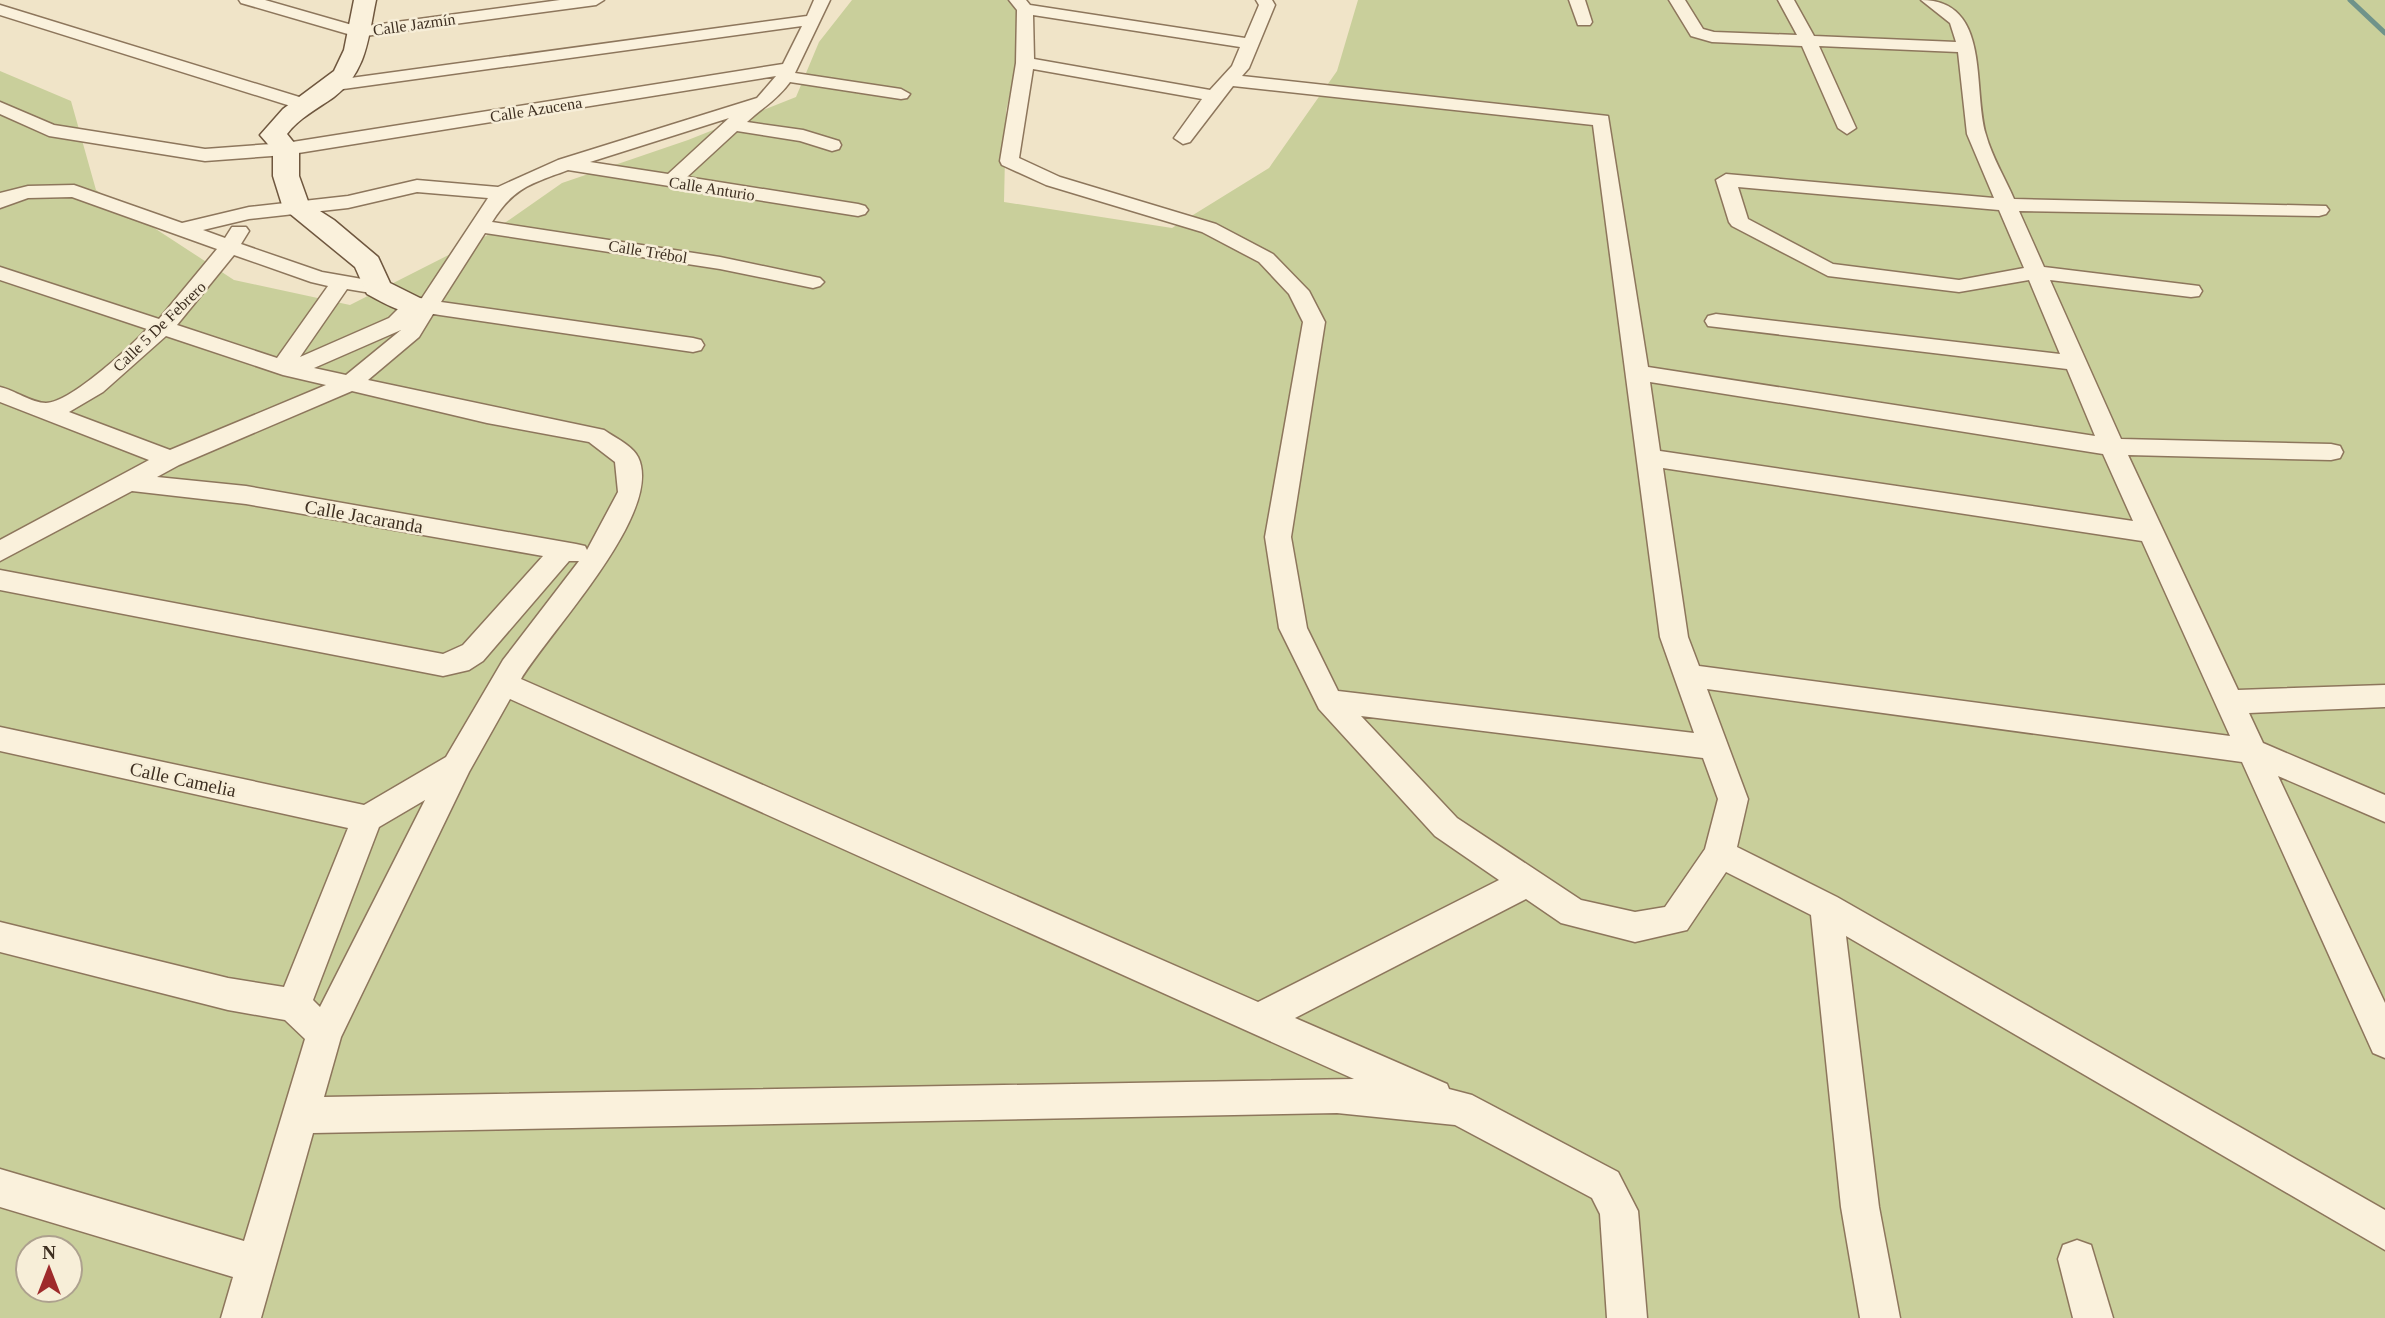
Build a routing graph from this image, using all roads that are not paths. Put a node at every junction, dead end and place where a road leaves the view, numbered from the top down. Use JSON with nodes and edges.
{"nodes":[{"id":1,"x":247,"y":0,"type":"edge"},
{"id":2,"x":365,"y":0,"type":"edge"},
{"id":3,"x":596,"y":0,"type":"edge"},
{"id":4,"x":1264,"y":0,"type":"edge"},
{"id":5,"x":1577,"y":0,"type":"edge"},
{"id":6,"x":1677,"y":0,"type":"edge"},
{"id":7,"x":1786,"y":0,"type":"edge"},
{"id":8,"x":1929,"y":0,"type":"edge"},
{"id":9,"x":1033,"y":5,"type":"edge"},
{"id":10,"x":0,"y":10,"type":"edge"},
{"id":11,"x":817,"y":10,"type":"edge"},
{"id":12,"x":1584,"y":22,"type":"dead end"},
{"id":13,"x":358,"y":32,"type":"junction"},
{"id":14,"x":1808,"y":40,"type":"junction"},
{"id":15,"x":1251,"y":44,"type":"junction"},
{"id":16,"x":1966,"y":47,"type":"junction"},
{"id":17,"x":1025,"y":62,"type":"junction"},
{"id":18,"x":785,"y":73,"type":"junction"},
{"id":19,"x":1229,"y":80,"type":"junction"},
{"id":20,"x":336,"y":85,"type":"junction"},
{"id":21,"x":901,"y":94,"type":"dead end"},
{"id":22,"x":1213,"y":96,"type":"junction"},
{"id":23,"x":303,"y":104,"type":"junction"},
{"id":24,"x":0,"y":107,"type":"edge"},
{"id":25,"x":751,"y":107,"type":"junction"},
{"id":26,"x":732,"y":125,"type":"junction"},
{"id":27,"x":1847,"y":128,"type":"dead end"},
{"id":28,"x":1183,"y":138,"type":"dead end"},
{"id":29,"x":832,"y":145,"type":"dead end"},
{"id":30,"x":286,"y":149,"type":"junction"},
{"id":31,"x":565,"y":164,"type":"junction"},
{"id":32,"x":671,"y":182,"type":"junction"},
{"id":33,"x":502,"y":193,"type":"junction"},
{"id":34,"x":3,"y":197,"type":"edge"},
{"id":35,"x":2007,"y":205,"type":"junction"},
{"id":36,"x":297,"y":208,"type":"junction"},
{"id":37,"x":858,"y":210,"type":"dead end"},
{"id":38,"x":2319,"y":210,"type":"dead end"},
{"id":39,"x":248,"y":213,"type":"junction"},
{"id":40,"x":481,"y":226,"type":"junction"},
{"id":41,"x":181,"y":229,"type":"junction"},
{"id":42,"x":230,"y":247,"type":"junction"},
{"id":43,"x":2036,"y":272,"type":"junction"},
{"id":44,"x":0,"y":273,"type":"edge"},
{"id":45,"x":342,"y":282,"type":"junction"},
{"id":46,"x":813,"y":282,"type":"dead end"},
{"id":47,"x":377,"y":288,"type":"junction"},
{"id":48,"x":2191,"y":292,"type":"dead end"},
{"id":49,"x":421,"y":306,"type":"junction"},
{"id":50,"x":1716,"y":321,"type":"dead end"},
{"id":51,"x":159,"y":328,"type":"junction"},
{"id":52,"x":693,"y":345,"type":"dead end"},
{"id":53,"x":2076,"y":363,"type":"junction"},
{"id":54,"x":287,"y":368,"type":"junction"},
{"id":55,"x":1638,"y":373,"type":"junction"},
{"id":56,"x":351,"y":383,"type":"junction"},
{"id":57,"x":0,"y":394,"type":"edge"},
{"id":58,"x":43,"y":412,"type":"junction"},
{"id":59,"x":2112,"y":447,"type":"junction"},
{"id":60,"x":2331,"y":452,"type":"dead end"},
{"id":61,"x":1650,"y":458,"type":"junction"},
{"id":62,"x":170,"y":460,"type":"junction"},
{"id":63,"x":130,"y":482,"type":"junction"},
{"id":64,"x":2152,"y":533,"type":"junction"},
{"id":65,"x":2,"y":549,"type":"edge"},
{"id":66,"x":563,"y":551,"type":"junction"},
{"id":67,"x":597,"y":557,"type":"junction"},
{"id":68,"x":0,"y":580,"type":"edge"},
{"id":69,"x":1689,"y":676,"type":"junction"},
{"id":70,"x":504,"y":684,"type":"junction"},
{"id":71,"x":2385,"y":696,"type":"edge"},
{"id":72,"x":1329,"y":701,"type":"junction"},
{"id":73,"x":2229,"y":702,"type":"junction"},
{"id":74,"x":0,"y":739,"type":"edge"},
{"id":75,"x":1715,"y":747,"type":"junction"},
{"id":76,"x":2252,"y":751,"type":"junction"},
{"id":77,"x":457,"y":766,"type":"junction"},
{"id":78,"x":2385,"y":809,"type":"edge"},
{"id":79,"x":367,"y":819,"type":"junction"},
{"id":80,"x":1720,"y":854,"type":"junction"},
{"id":81,"x":1527,"y":882,"type":"junction"},
{"id":82,"x":1826,"y":907,"type":"junction"},
{"id":83,"x":0,"y":937,"type":"edge"},
{"id":84,"x":294,"y":1005,"type":"junction"},
{"id":85,"x":1259,"y":1018,"type":"junction"},
{"id":86,"x":324,"y":1034,"type":"junction"},
{"id":87,"x":2385,"y":1041,"type":"edge"},
{"id":88,"x":1459,"y":1108,"type":"junction"},
{"id":89,"x":299,"y":1115,"type":"junction"},
{"id":90,"x":0,"y":1188,"type":"edge"},
{"id":91,"x":2385,"y":1231,"type":"edge"},
{"id":92,"x":2077,"y":1259,"type":"dead end"},
{"id":93,"x":256,"y":1264,"type":"junction"},
{"id":94,"x":241,"y":1318,"type":"edge"},
{"id":95,"x":1627,"y":1318,"type":"edge"},
{"id":96,"x":1880,"y":1318,"type":"edge"},
{"id":97,"x":2093,"y":1318,"type":"edge"}],
"edges":[{"from":1,"to":13,"type":"street"},
{"from":2,"to":13,"type":"street"},
{"from":3,"to":13,"type":"street","name":"Calle Jazmín"},
{"from":4,"to":15,"type":"street"},
{"from":5,"to":12,"type":"street"},
{"from":6,"to":14,"type":"street"},
{"from":7,"to":14,"type":"street"},
{"from":8,"to":16,"type":"street"},
{"from":9,"to":15,"type":"street"},
{"from":9,"to":17,"type":"street"},
{"from":10,"to":23,"type":"street"},
{"from":11,"to":18,"type":"street"},
{"from":11,"to":20,"type":"street"},
{"from":13,"to":20,"type":"street"},
{"from":14,"to":16,"type":"street"},
{"from":14,"to":27,"type":"street"},
{"from":15,"to":19,"type":"street"},
{"from":16,"to":35,"type":"street"},
{"from":17,"to":22,"type":"street"},
{"from":17,"to":72,"type":"street"},
{"from":18,"to":21,"type":"street","name":"Calle Azucena"},
{"from":18,"to":25,"type":"street"},
{"from":18,"to":30,"type":"street","name":"Calle Azucena"},
{"from":19,"to":22,"type":"street"},
{"from":19,"to":55,"type":"street"},
{"from":20,"to":23,"type":"street"},
{"from":22,"to":28,"type":"street"},
{"from":23,"to":30,"type":"street"},
{"from":24,"to":30,"type":"street","name":"Calle Azucena"},
{"from":25,"to":26,"type":"street"},
{"from":25,"to":31,"type":"street"},
{"from":26,"to":29,"type":"street"},
{"from":26,"to":32,"type":"street"},
{"from":30,"to":36,"type":"street"},
{"from":31,"to":32,"type":"street","name":"Calle Anturio"},
{"from":31,"to":33,"type":"street"},
{"from":32,"to":37,"type":"street","name":"Calle Anturio"},
{"from":33,"to":36,"type":"street"},
{"from":33,"to":40,"type":"street"},
{"from":34,"to":41,"type":"street"},
{"from":35,"to":38,"type":"street"},
{"from":35,"to":43,"type":"street"},
{"from":35,"to":43,"type":"street"},
{"from":36,"to":39,"type":"street"},
{"from":36,"to":47,"type":"street"},
{"from":39,"to":41,"type":"street"},
{"from":39,"to":42,"type":"street","name":"Calle 5 De Febrero"},
{"from":40,"to":46,"type":"street","name":"Calle Trébol"},
{"from":40,"to":49,"type":"street"},
{"from":41,"to":42,"type":"street"},
{"from":42,"to":45,"type":"street"},
{"from":42,"to":51,"type":"street","name":"Calle 5 De Febrero"},
{"from":43,"to":48,"type":"street"},
{"from":43,"to":53,"type":"street"},
{"from":44,"to":51,"type":"street"},
{"from":45,"to":47,"type":"street"},
{"from":45,"to":54,"type":"street"},
{"from":47,"to":49,"type":"street"},
{"from":49,"to":52,"type":"street"},
{"from":49,"to":54,"type":"street"},
{"from":49,"to":56,"type":"street"},
{"from":50,"to":53,"type":"street"},
{"from":51,"to":54,"type":"street"},
{"from":51,"to":58,"type":"street","name":"Calle 5 De Febrero"},
{"from":53,"to":59,"type":"street"},
{"from":54,"to":56,"type":"street"},
{"from":55,"to":59,"type":"street"},
{"from":55,"to":61,"type":"street"},
{"from":56,"to":62,"type":"street"},
{"from":56,"to":67,"type":"street"},
{"from":57,"to":58,"type":"street"},
{"from":58,"to":62,"type":"street"},
{"from":59,"to":60,"type":"street"},
{"from":59,"to":64,"type":"street"},
{"from":61,"to":64,"type":"street"},
{"from":61,"to":69,"type":"street"},
{"from":62,"to":63,"type":"street"},
{"from":63,"to":65,"type":"street"},
{"from":63,"to":66,"type":"street","name":"Calle Jacaranda"},
{"from":64,"to":73,"type":"street"},
{"from":66,"to":67,"type":"street","name":"Calle Jacaranda"},
{"from":66,"to":68,"type":"street"},
{"from":67,"to":70,"type":"street"},
{"from":69,"to":75,"type":"street"},
{"from":69,"to":76,"type":"street"},
{"from":70,"to":77,"type":"street"},
{"from":70,"to":85,"type":"street"},
{"from":71,"to":73,"type":"street"},
{"from":72,"to":75,"type":"street"},
{"from":72,"to":81,"type":"street"},
{"from":73,"to":76,"type":"street"},
{"from":74,"to":79,"type":"street","name":"Calle Camelia"},
{"from":75,"to":80,"type":"street"},
{"from":76,"to":78,"type":"street"},
{"from":76,"to":87,"type":"street"},
{"from":77,"to":79,"type":"street"},
{"from":77,"to":86,"type":"street"},
{"from":79,"to":84,"type":"street"},
{"from":80,"to":81,"type":"street"},
{"from":80,"to":82,"type":"street"},
{"from":81,"to":85,"type":"street"},
{"from":82,"to":91,"type":"street"},
{"from":82,"to":96,"type":"street"},
{"from":83,"to":84,"type":"street"},
{"from":84,"to":86,"type":"street"},
{"from":85,"to":88,"type":"street"},
{"from":86,"to":89,"type":"street"},
{"from":88,"to":89,"type":"street"},
{"from":88,"to":95,"type":"street"},
{"from":89,"to":93,"type":"street"},
{"from":90,"to":93,"type":"street"},
{"from":92,"to":97,"type":"street"},
{"from":93,"to":94,"type":"street"}]}
